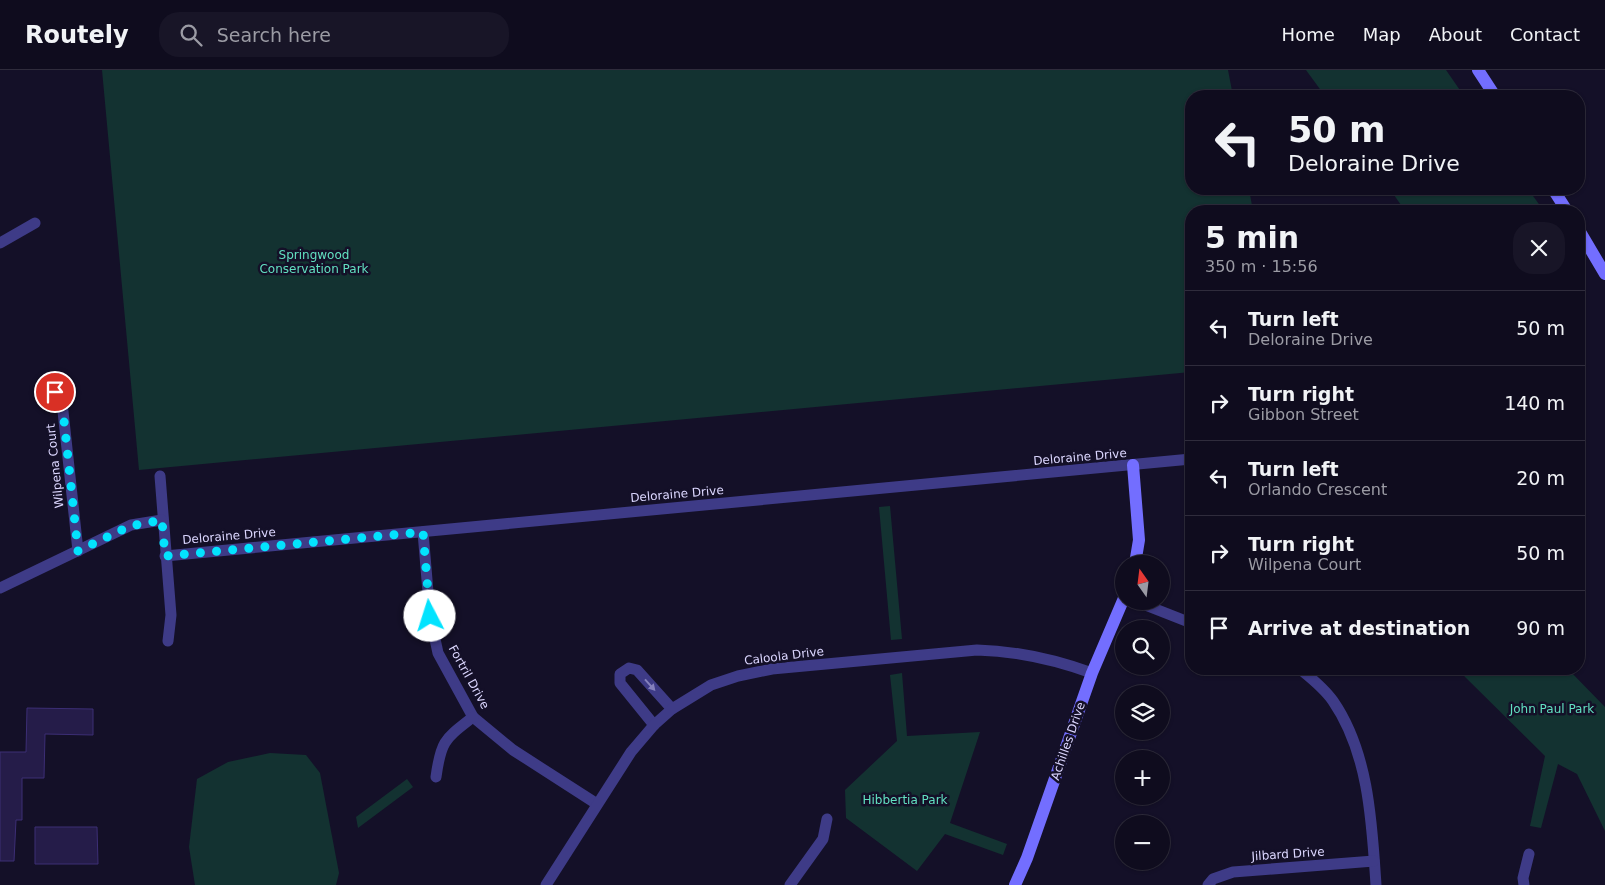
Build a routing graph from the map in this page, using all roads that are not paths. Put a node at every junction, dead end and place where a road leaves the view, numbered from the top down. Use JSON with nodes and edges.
{"nodes":[{"id":1,"x":1478,"y":70,"type":"edge"},
{"id":2,"x":1491,"y":90,"type":"edge"},
{"id":3,"x":35,"y":223,"type":"dead end"},
{"id":4,"x":1585,"y":240,"type":"edge"},
{"id":5,"x":0,"y":242,"type":"edge"},
{"id":6,"x":1605,"y":274,"type":"edge"},
{"id":7,"x":49,"y":382,"type":"dead end"},
{"id":8,"x":1185,"y":460,"type":"edge"},
{"id":9,"x":1133,"y":465,"type":"junction"},
{"id":10,"x":160,"y":476,"type":"dead end"},
{"id":11,"x":162,"y":520,"type":"junction"},
{"id":12,"x":423,"y":532,"type":"junction"},
{"id":13,"x":78,"y":551,"type":"junction"},
{"id":14,"x":1136,"y":555,"type":"edge"},
{"id":15,"x":165,"y":556,"type":"junction"},
{"id":16,"x":0,"y":588,"type":"edge"},
{"id":17,"x":1119,"y":610,"type":"edge"},
{"id":18,"x":1158,"y":610,"type":"edge"},
{"id":19,"x":1185,"y":621,"type":"edge"},
{"id":20,"x":168,"y":641,"type":"dead end"},
{"id":21,"x":1092,"y":673,"type":"junction"},
{"id":22,"x":1308,"y":675,"type":"edge"},
{"id":23,"x":672,"y":708,"type":"junction"},
{"id":24,"x":473,"y":717,"type":"junction"},
{"id":25,"x":654,"y":725,"type":"junction"},
{"id":26,"x":436,"y":777,"type":"dead end"},
{"id":27,"x":597,"y":804,"type":"junction"},
{"id":28,"x":827,"y":819,"type":"dead end"},
{"id":29,"x":1530,"y":854,"type":"dead end"},
{"id":30,"x":1374,"y":861,"type":"junction"},
{"id":31,"x":546,"y":885,"type":"edge"},
{"id":32,"x":790,"y":885,"type":"edge"},
{"id":33,"x":1015,"y":885,"type":"edge"},
{"id":34,"x":1208,"y":885,"type":"edge"},
{"id":35,"x":1376,"y":885,"type":"edge"},
{"id":36,"x":1524,"y":885,"type":"edge"}],
"edges":[{"from":1,"to":2,"type":"street"},
{"from":3,"to":5,"type":"street"},
{"from":4,"to":6,"type":"street"},
{"from":7,"to":13,"type":"street","name":"Wilpena Court"},
{"from":8,"to":9,"type":"street","name":"Deloraine Drive"},
{"from":9,"to":12,"type":"street","name":"Deloraine Drive"},
{"from":9,"to":14,"type":"street"},
{"from":10,"to":11,"type":"street"},
{"from":11,"to":13,"type":"street"},
{"from":11,"to":15,"type":"street"},
{"from":12,"to":15,"type":"street","name":"Deloraine Drive"},
{"from":12,"to":24,"type":"street","name":"Fortril Drive"},
{"from":13,"to":16,"type":"street"},
{"from":15,"to":20,"type":"street"},
{"from":17,"to":21,"type":"street","name":"Achilles Drive"},
{"from":18,"to":19,"type":"street"},
{"from":21,"to":23,"type":"street","name":"Caloola Drive"},
{"from":21,"to":33,"type":"street","name":"Achilles Drive"},
{"from":22,"to":30,"type":"street"},
{"from":23,"to":25,"type":"street","name":"Caloola Drive"},
{"from":25,"to":23,"type":"street","one_way":true},
{"from":24,"to":26,"type":"street"},
{"from":24,"to":27,"type":"street","name":"Fortril Drive"},
{"from":25,"to":27,"type":"street","name":"Caloola Drive"},
{"from":27,"to":31,"type":"street","name":"Caloola Drive"},
{"from":28,"to":32,"type":"street"},
{"from":29,"to":36,"type":"street"},
{"from":30,"to":34,"type":"street","name":"Jilbard Drive"},
{"from":30,"to":35,"type":"street"}]}
